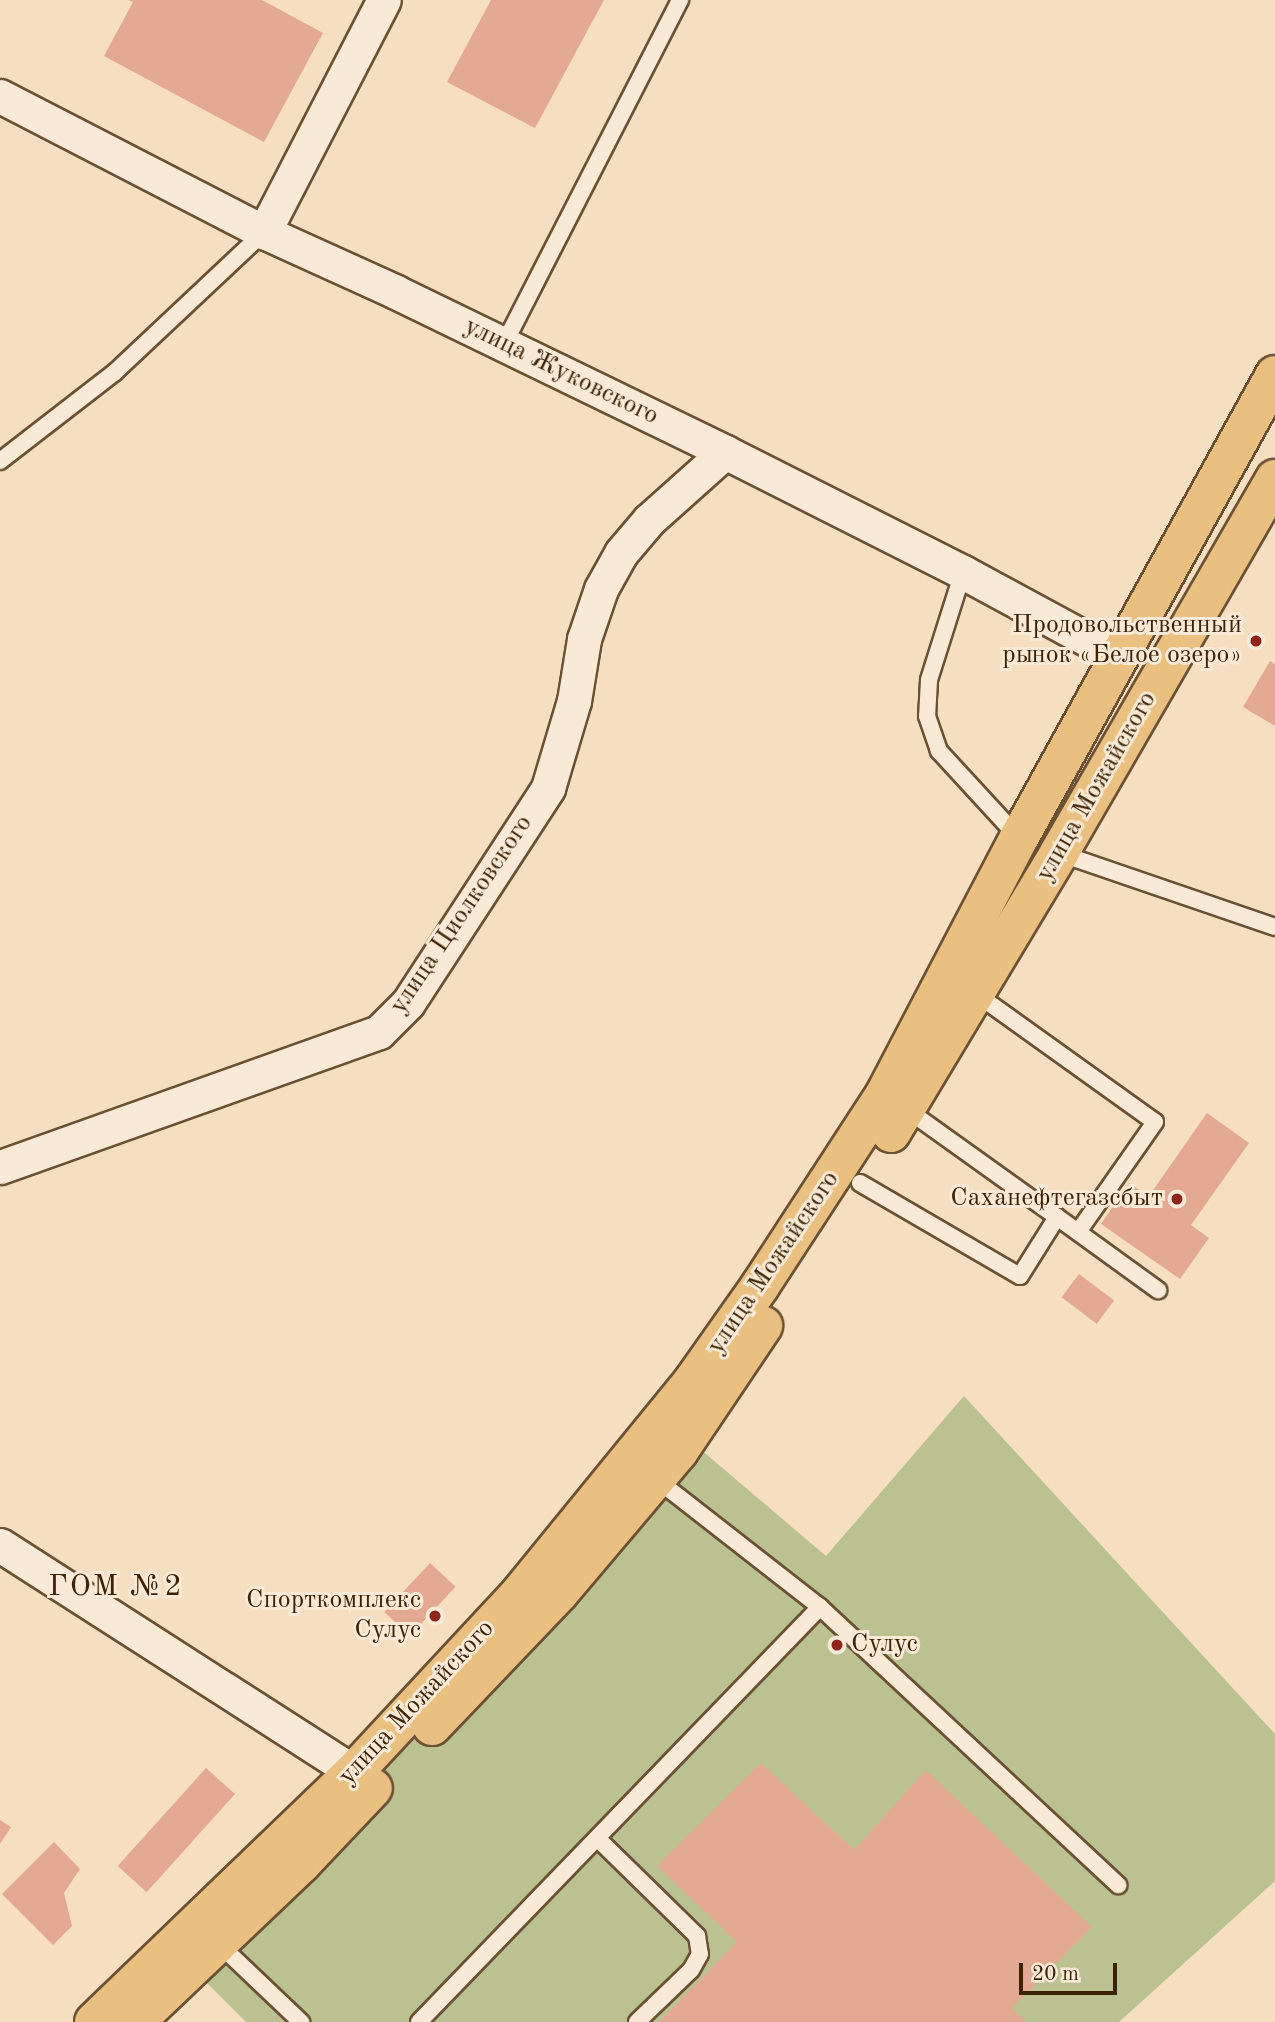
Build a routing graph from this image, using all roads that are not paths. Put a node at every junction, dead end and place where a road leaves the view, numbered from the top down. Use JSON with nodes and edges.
{"nodes":[{"id":1,"x":384,"y":0,"type":"edge"},
{"id":2,"x":680,"y":0,"type":"edge"},
{"id":3,"x":0,"y":96,"type":"edge"},
{"id":4,"x":264,"y":232,"type":"junction"},
{"id":5,"x":503,"y":346,"type":"junction"},
{"id":6,"x":1275,"y":375,"type":"edge"},
{"id":7,"x":725,"y":452,"type":"junction"},
{"id":8,"x":0,"y":461,"type":"edge"},
{"id":9,"x":1275,"y":479,"type":"edge"},
{"id":10,"x":964,"y":572,"type":"junction"},
{"id":11,"x":1118,"y":656,"type":"junction"},
{"id":12,"x":1018,"y":838,"type":"junction"},
{"id":13,"x":1059,"y":853,"type":"junction"},
{"id":14,"x":1275,"y":927,"type":"edge"},
{"id":15,"x":975,"y":993,"type":"junction"},
{"id":16,"x":906,"y":1109,"type":"junction"},
{"id":17,"x":0,"y":1167,"type":"edge"},
{"id":18,"x":860,"y":1183,"type":"junction"},
{"id":19,"x":1057,"y":1217,"type":"junction"},
{"id":20,"x":1078,"y":1232,"type":"junction"},
{"id":21,"x":1158,"y":1290,"type":"dead end"},
{"id":22,"x":656,"y":1478,"type":"junction"},
{"id":23,"x":0,"y":1545,"type":"edge"},
{"id":24,"x":820,"y":1607,"type":"junction"},
{"id":25,"x":354,"y":1772,"type":"junction"},
{"id":26,"x":598,"y":1839,"type":"junction"},
{"id":27,"x":1118,"y":1885,"type":"dead end"},
{"id":28,"x":218,"y":1943,"type":"junction"},
{"id":29,"x":94,"y":2022,"type":"edge"},
{"id":30,"x":135,"y":2022,"type":"edge"},
{"id":31,"x":301,"y":2022,"type":"edge"},
{"id":32,"x":419,"y":2022,"type":"edge"},
{"id":33,"x":637,"y":2022,"type":"edge"}],
"edges":[{"from":1,"to":4,"type":"street"},
{"from":2,"to":5,"type":"lane"},
{"from":3,"to":4,"type":"street","name":"улица Жуковского"},
{"from":4,"to":5,"type":"street","name":"улица Жуковского"},
{"from":4,"to":8,"type":"lane"},
{"from":5,"to":7,"type":"street","name":"улица Жуковского"},
{"from":6,"to":11,"type":"main road","name":"улица Можайского"},
{"from":7,"to":10,"type":"street","name":"улица Жуковского"},
{"from":7,"to":17,"type":"street","name":"улица Циолковского"},
{"from":9,"to":13,"type":"main road","name":"улица Можайского"},
{"from":10,"to":11,"type":"street","name":"улица Жуковского"},
{"from":10,"to":12,"type":"lane"},
{"from":11,"to":12,"type":"main road","name":"улица Можайского"},
{"from":12,"to":25,"type":"main road","name":"улица Можайского"},
{"from":13,"to":14,"type":"lane"},
{"from":13,"to":15,"type":"main road","name":"улица Можайского"},
{"from":15,"to":16,"type":"main road","name":"улица Можайского"},
{"from":15,"to":20,"type":"lane"},
{"from":16,"to":18,"type":"main road","name":"улица Можайского"},
{"from":16,"to":19,"type":"lane"},
{"from":18,"to":19,"type":"lane"},
{"from":18,"to":22,"type":"main road","name":"улица Можайского"},
{"from":19,"to":20,"type":"lane"},
{"from":20,"to":21,"type":"lane"},
{"from":22,"to":24,"type":"lane"},
{"from":22,"to":28,"type":"main road","name":"улица Можайского"},
{"from":23,"to":25,"type":"street"},
{"from":24,"to":26,"type":"lane"},
{"from":24,"to":27,"type":"lane"},
{"from":25,"to":29,"type":"main road","name":"улица Можайского"},
{"from":26,"to":32,"type":"lane"},
{"from":26,"to":33,"type":"lane"},
{"from":28,"to":30,"type":"main road","name":"улица Можайского"},
{"from":28,"to":31,"type":"lane"}]}
